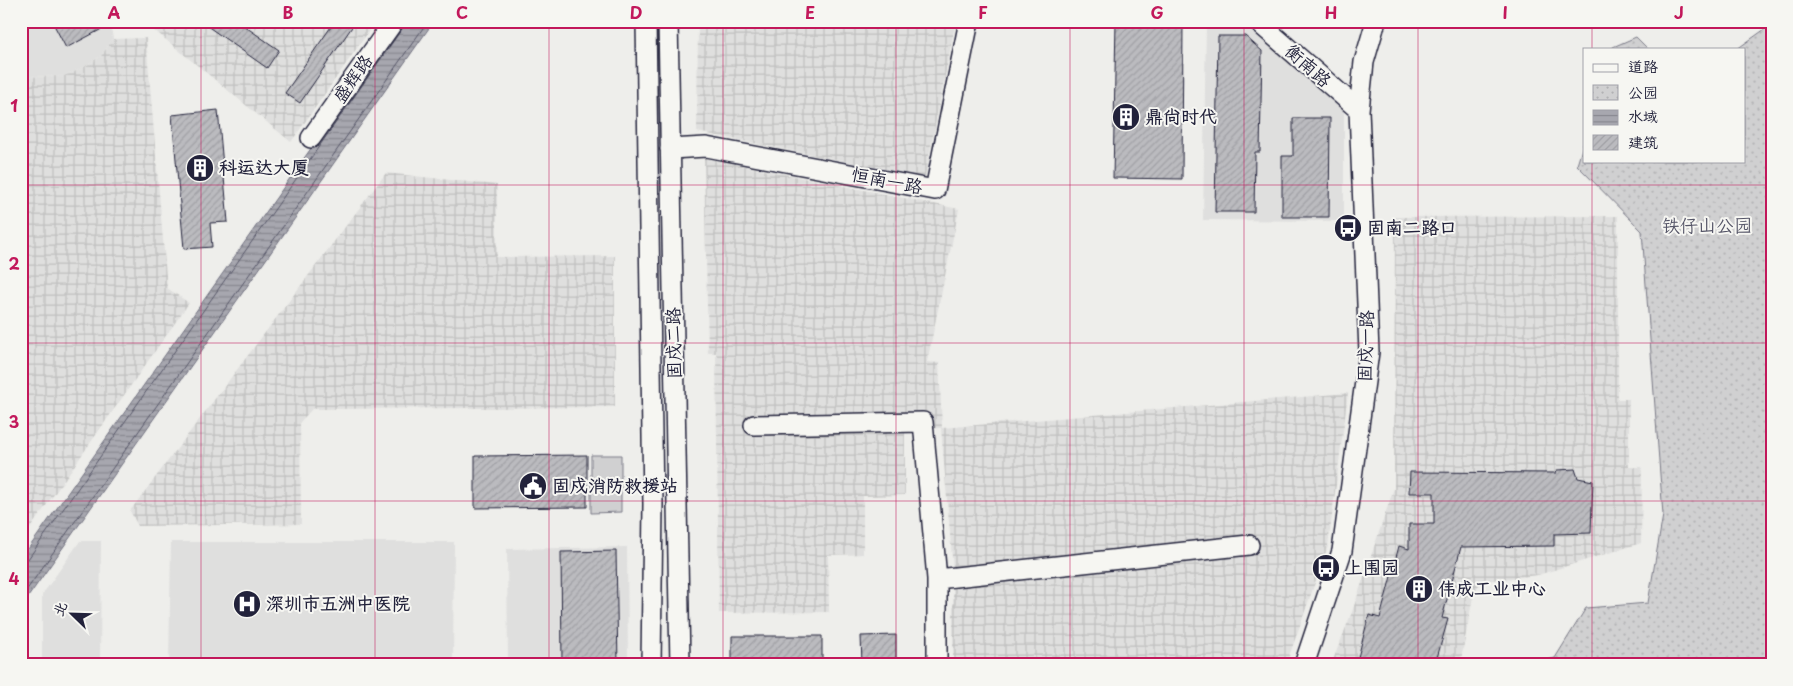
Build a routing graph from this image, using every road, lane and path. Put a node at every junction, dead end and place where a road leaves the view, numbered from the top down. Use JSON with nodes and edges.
{"nodes":[{"id":1,"x":394,"y":21,"type":"edge"},
{"id":2,"x":646,"y":21,"type":"edge"},
{"id":3,"x":668,"y":21,"type":"edge"},
{"id":4,"x":969,"y":21,"type":"edge"},
{"id":5,"x":1257,"y":21,"type":"edge"},
{"id":6,"x":1376,"y":21,"type":"edge"},
{"id":7,"x":1359,"y":110,"type":"junction"},
{"id":8,"x":312,"y":138,"type":"dead end"},
{"id":9,"x":670,"y":149,"type":"junction"},
{"id":10,"x":754,"y":425,"type":"dead end"},
{"id":11,"x":1249,"y":545,"type":"dead end"},
{"id":12,"x":937,"y":579,"type":"junction"},
{"id":13,"x":651,"y":665,"type":"edge"},
{"id":14,"x":680,"y":665,"type":"edge"},
{"id":15,"x":937,"y":665,"type":"edge"},
{"id":16,"x":1304,"y":665,"type":"edge"}],
"edges":[{"from":1,"to":8,"type":"street","name":"盛辉路"},
{"from":2,"to":13,"type":"street","name":"固戍二路"},
{"from":3,"to":9,"type":"street","name":"固戍二路"},
{"from":4,"to":9,"type":"street","name":"恒南一路"},
{"from":5,"to":7,"type":"street","name":"衡南路"},
{"from":6,"to":7,"type":"street","name":"固戍一路"},
{"from":7,"to":16,"type":"street","name":"固戍一路"},
{"from":9,"to":14,"type":"street","name":"固戍二路"},
{"from":10,"to":12,"type":"street"},
{"from":11,"to":12,"type":"street"},
{"from":12,"to":15,"type":"street"}]}
